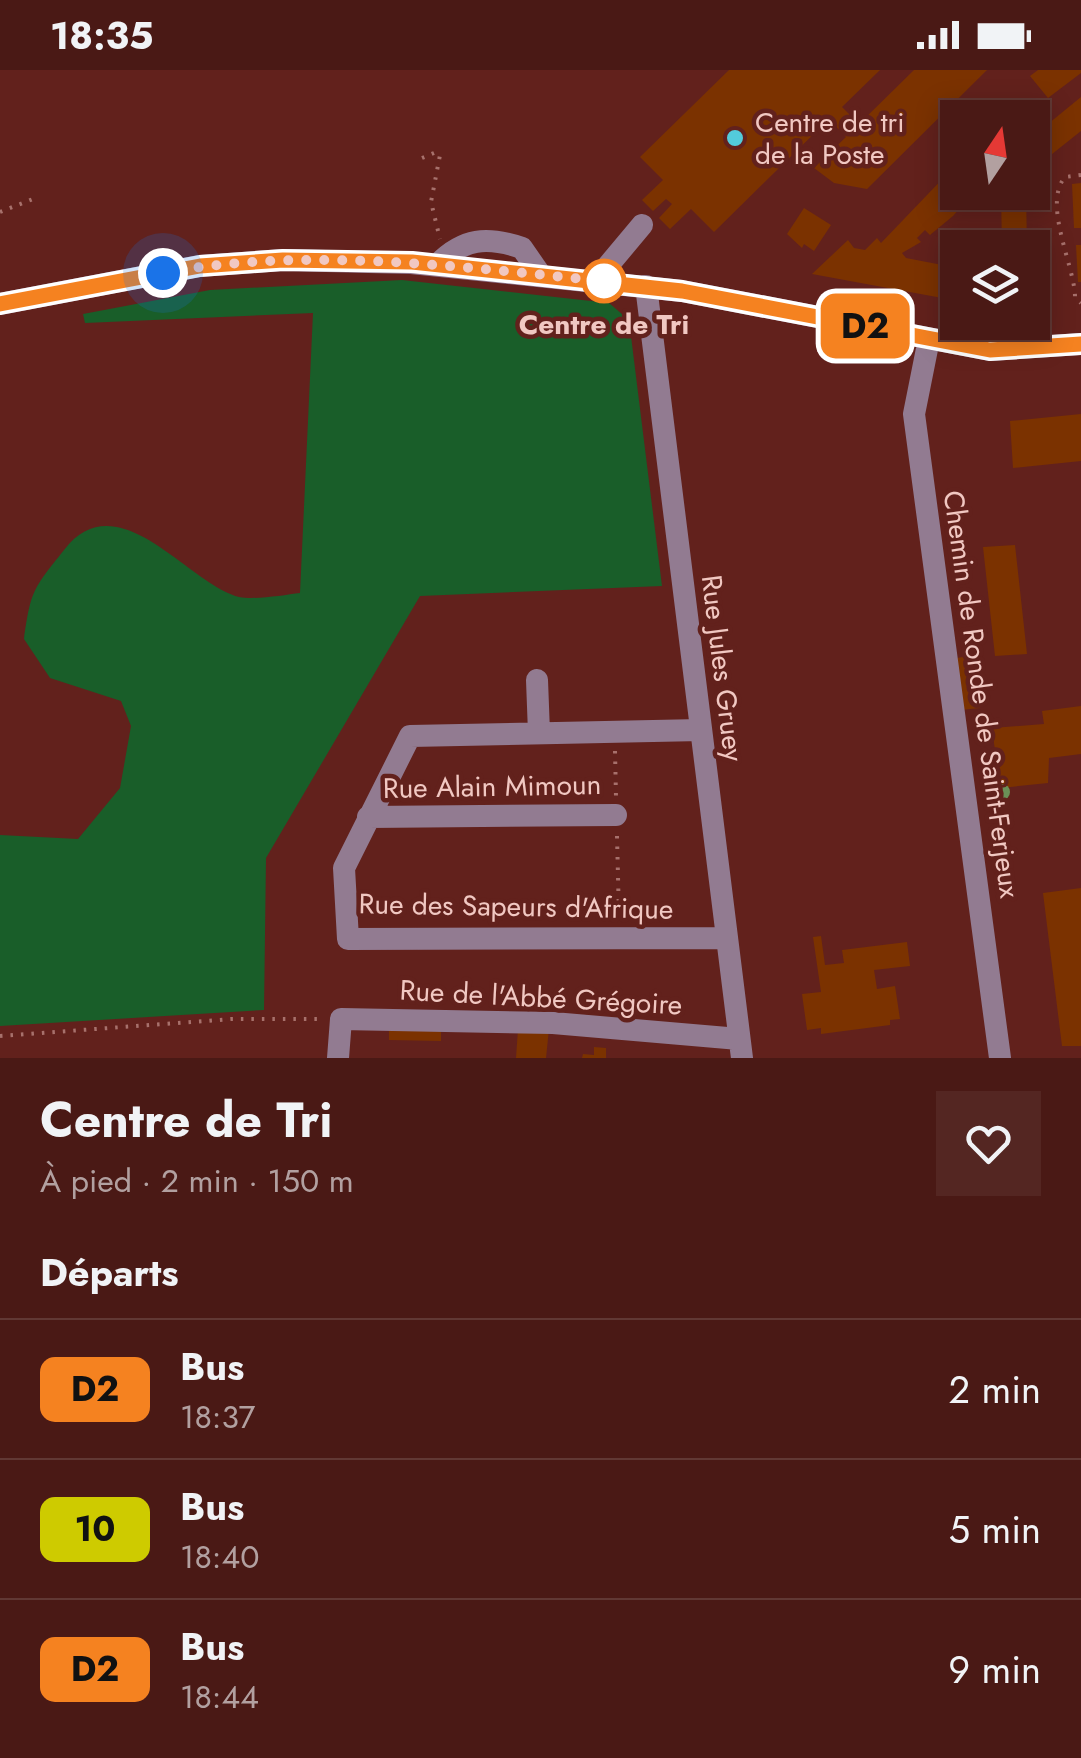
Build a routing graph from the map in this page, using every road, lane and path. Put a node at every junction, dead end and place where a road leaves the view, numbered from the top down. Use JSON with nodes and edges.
{"nodes":[{"id":1,"x":422,"y":158,"type":"dead end"},
{"id":2,"x":1081,"y":175,"type":"edge"},
{"id":3,"x":38,"y":197,"type":"dead end"},
{"id":4,"x":0,"y":212,"type":"edge"},
{"id":5,"x":642,"y":225,"type":"dead end"},
{"id":6,"x":441,"y":256,"type":"junction"},
{"id":7,"x":596,"y":280,"type":"junction"},
{"id":8,"x":646,"y":286,"type":"junction"},
{"id":9,"x":1081,"y":302,"type":"edge"},
{"id":10,"x":0,"y":304,"type":"edge"},
{"id":11,"x":929,"y":339,"type":"junction"},
{"id":12,"x":1081,"y":344,"type":"edge"},
{"id":13,"x":538,"y":680,"type":"dead end"},
{"id":14,"x":701,"y":730,"type":"junction"},
{"id":15,"x":538,"y":733,"type":"junction"},
{"id":16,"x":616,"y":814,"type":"dead end"},
{"id":17,"x":368,"y":817,"type":"junction"},
{"id":18,"x":727,"y":938,"type":"junction"},
{"id":19,"x":341,"y":1019,"type":"junction"},
{"id":20,"x":0,"y":1036,"type":"edge"},
{"id":21,"x":740,"y":1048,"type":"edge"},
{"id":22,"x":338,"y":1058,"type":"edge"},
{"id":23,"x":1000,"y":1058,"type":"edge"}],
"edges":[{"from":1,"to":6,"type":"path"},
{"from":2,"to":9,"type":"path"},
{"from":3,"to":4,"type":"path"},
{"from":5,"to":7,"type":"street"},
{"from":6,"to":7,"type":"street"},
{"from":6,"to":10,"type":"street"},
{"from":7,"to":8,"type":"street"},
{"from":8,"to":11,"type":"street"},
{"from":8,"to":14,"type":"street","name":"Rue Jules Gruey"},
{"from":11,"to":12,"type":"street"},
{"from":11,"to":23,"type":"street","name":"Chemin de Ronde de Saint-Ferjeux"},
{"from":13,"to":15,"type":"street"},
{"from":14,"to":15,"type":"street","name":"Rue des Sapeurs d'Afrique"},
{"from":14,"to":18,"type":"street","name":"Rue Jules Gruey"},
{"from":15,"to":17,"type":"street","name":"Rue des Sapeurs d'Afrique"},
{"from":16,"to":17,"type":"street","name":"Rue Alain Mimoun"},
{"from":17,"to":18,"type":"street","name":"Rue des Sapeurs d'Afrique"},
{"from":18,"to":21,"type":"street","name":"Rue Jules Gruey"},
{"from":19,"to":20,"type":"path"},
{"from":19,"to":21,"type":"street","name":"Rue de l'Abbé Grégoire"},
{"from":19,"to":22,"type":"street"}]}
